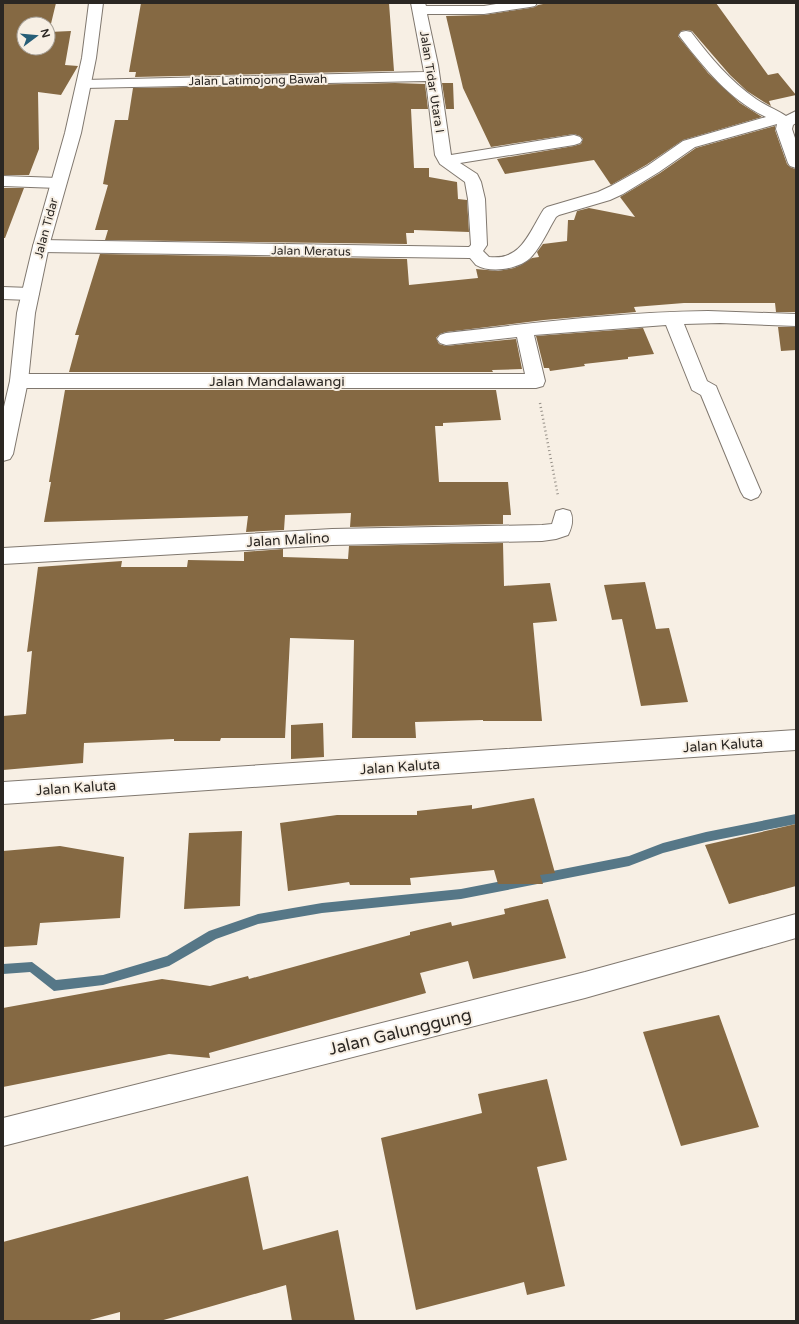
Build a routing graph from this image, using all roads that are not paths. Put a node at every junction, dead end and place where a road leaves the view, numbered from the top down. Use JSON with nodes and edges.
{"nodes":[{"id":1,"x":96,"y":3,"type":"edge"},
{"id":2,"x":530,"y":3,"type":"edge"},
{"id":3,"x":419,"y":7,"type":"edge"},
{"id":4,"x":686,"y":35,"type":"dead end"},
{"id":5,"x":432,"y":76,"type":"junction"},
{"id":6,"x":84,"y":84,"type":"junction"},
{"id":7,"x":788,"y":119,"type":"edge"},
{"id":8,"x":574,"y":140,"type":"dead end"},
{"id":9,"x":446,"y":161,"type":"junction"},
{"id":10,"x":796,"y":163,"type":"edge"},
{"id":11,"x":3,"y":181,"type":"edge"},
{"id":12,"x":58,"y":183,"type":"junction"},
{"id":13,"x":41,"y":246,"type":"junction"},
{"id":14,"x":474,"y":252,"type":"junction"},
{"id":15,"x":3,"y":293,"type":"edge"},
{"id":16,"x":30,"y":294,"type":"junction"},
{"id":17,"x":673,"y":319,"type":"junction"},
{"id":18,"x":796,"y":320,"type":"edge"},
{"id":19,"x":524,"y":330,"type":"junction"},
{"id":20,"x":446,"y":339,"type":"dead end"},
{"id":21,"x":19,"y":381,"type":"junction"},
{"id":22,"x":8,"y":410,"type":"edge"},
{"id":23,"x":3,"y":454,"type":"edge"},
{"id":24,"x":751,"y":492,"type":"dead end"},
{"id":25,"x":563,"y":518,"type":"road end"},
{"id":26,"x":3,"y":556,"type":"edge"},
{"id":27,"x":796,"y":740,"type":"edge"},
{"id":28,"x":3,"y":793,"type":"edge"},
{"id":29,"x":796,"y":926,"type":"edge"},
{"id":30,"x":3,"y":1132,"type":"edge"}],
"edges":[{"from":1,"to":6,"type":"street","name":"Jalan Tidar"},
{"from":2,"to":3,"type":"street"},
{"from":3,"to":5,"type":"street","name":"Jalan Tidar Utara I"},
{"from":4,"to":7,"type":"street"},
{"from":5,"to":6,"type":"street","name":"Jalan Latimojong Bawah"},
{"from":5,"to":9,"type":"street","name":"Jalan Tidar Utara I"},
{"from":6,"to":12,"type":"street","name":"Jalan Tidar"},
{"from":7,"to":10,"type":"street"},
{"from":7,"to":14,"type":"street"},
{"from":8,"to":9,"type":"street"},
{"from":9,"to":14,"type":"street"},
{"from":11,"to":12,"type":"street"},
{"from":12,"to":13,"type":"street","name":"Jalan Tidar"},
{"from":13,"to":14,"type":"street","name":"Jalan Meratus"},
{"from":13,"to":16,"type":"street","name":"Jalan Tidar"},
{"from":15,"to":16,"type":"street"},
{"from":16,"to":21,"type":"street","name":"Jalan Tidar"},
{"from":17,"to":18,"type":"street"},
{"from":17,"to":19,"type":"street"},
{"from":17,"to":24,"type":"street"},
{"from":19,"to":20,"type":"street"},
{"from":19,"to":21,"type":"street","name":"Jalan Mandalawangi"},
{"from":21,"to":22,"type":"street","name":"Jalan Tidar"},
{"from":22,"to":23,"type":"street","name":"Jalan Tidar"},
{"from":25,"to":26,"type":"street","name":"Jalan Malino"},
{"from":27,"to":28,"type":"street","name":"Jalan Kaluta"},
{"from":29,"to":30,"type":"street","name":"Jalan Galunggung"}]}
